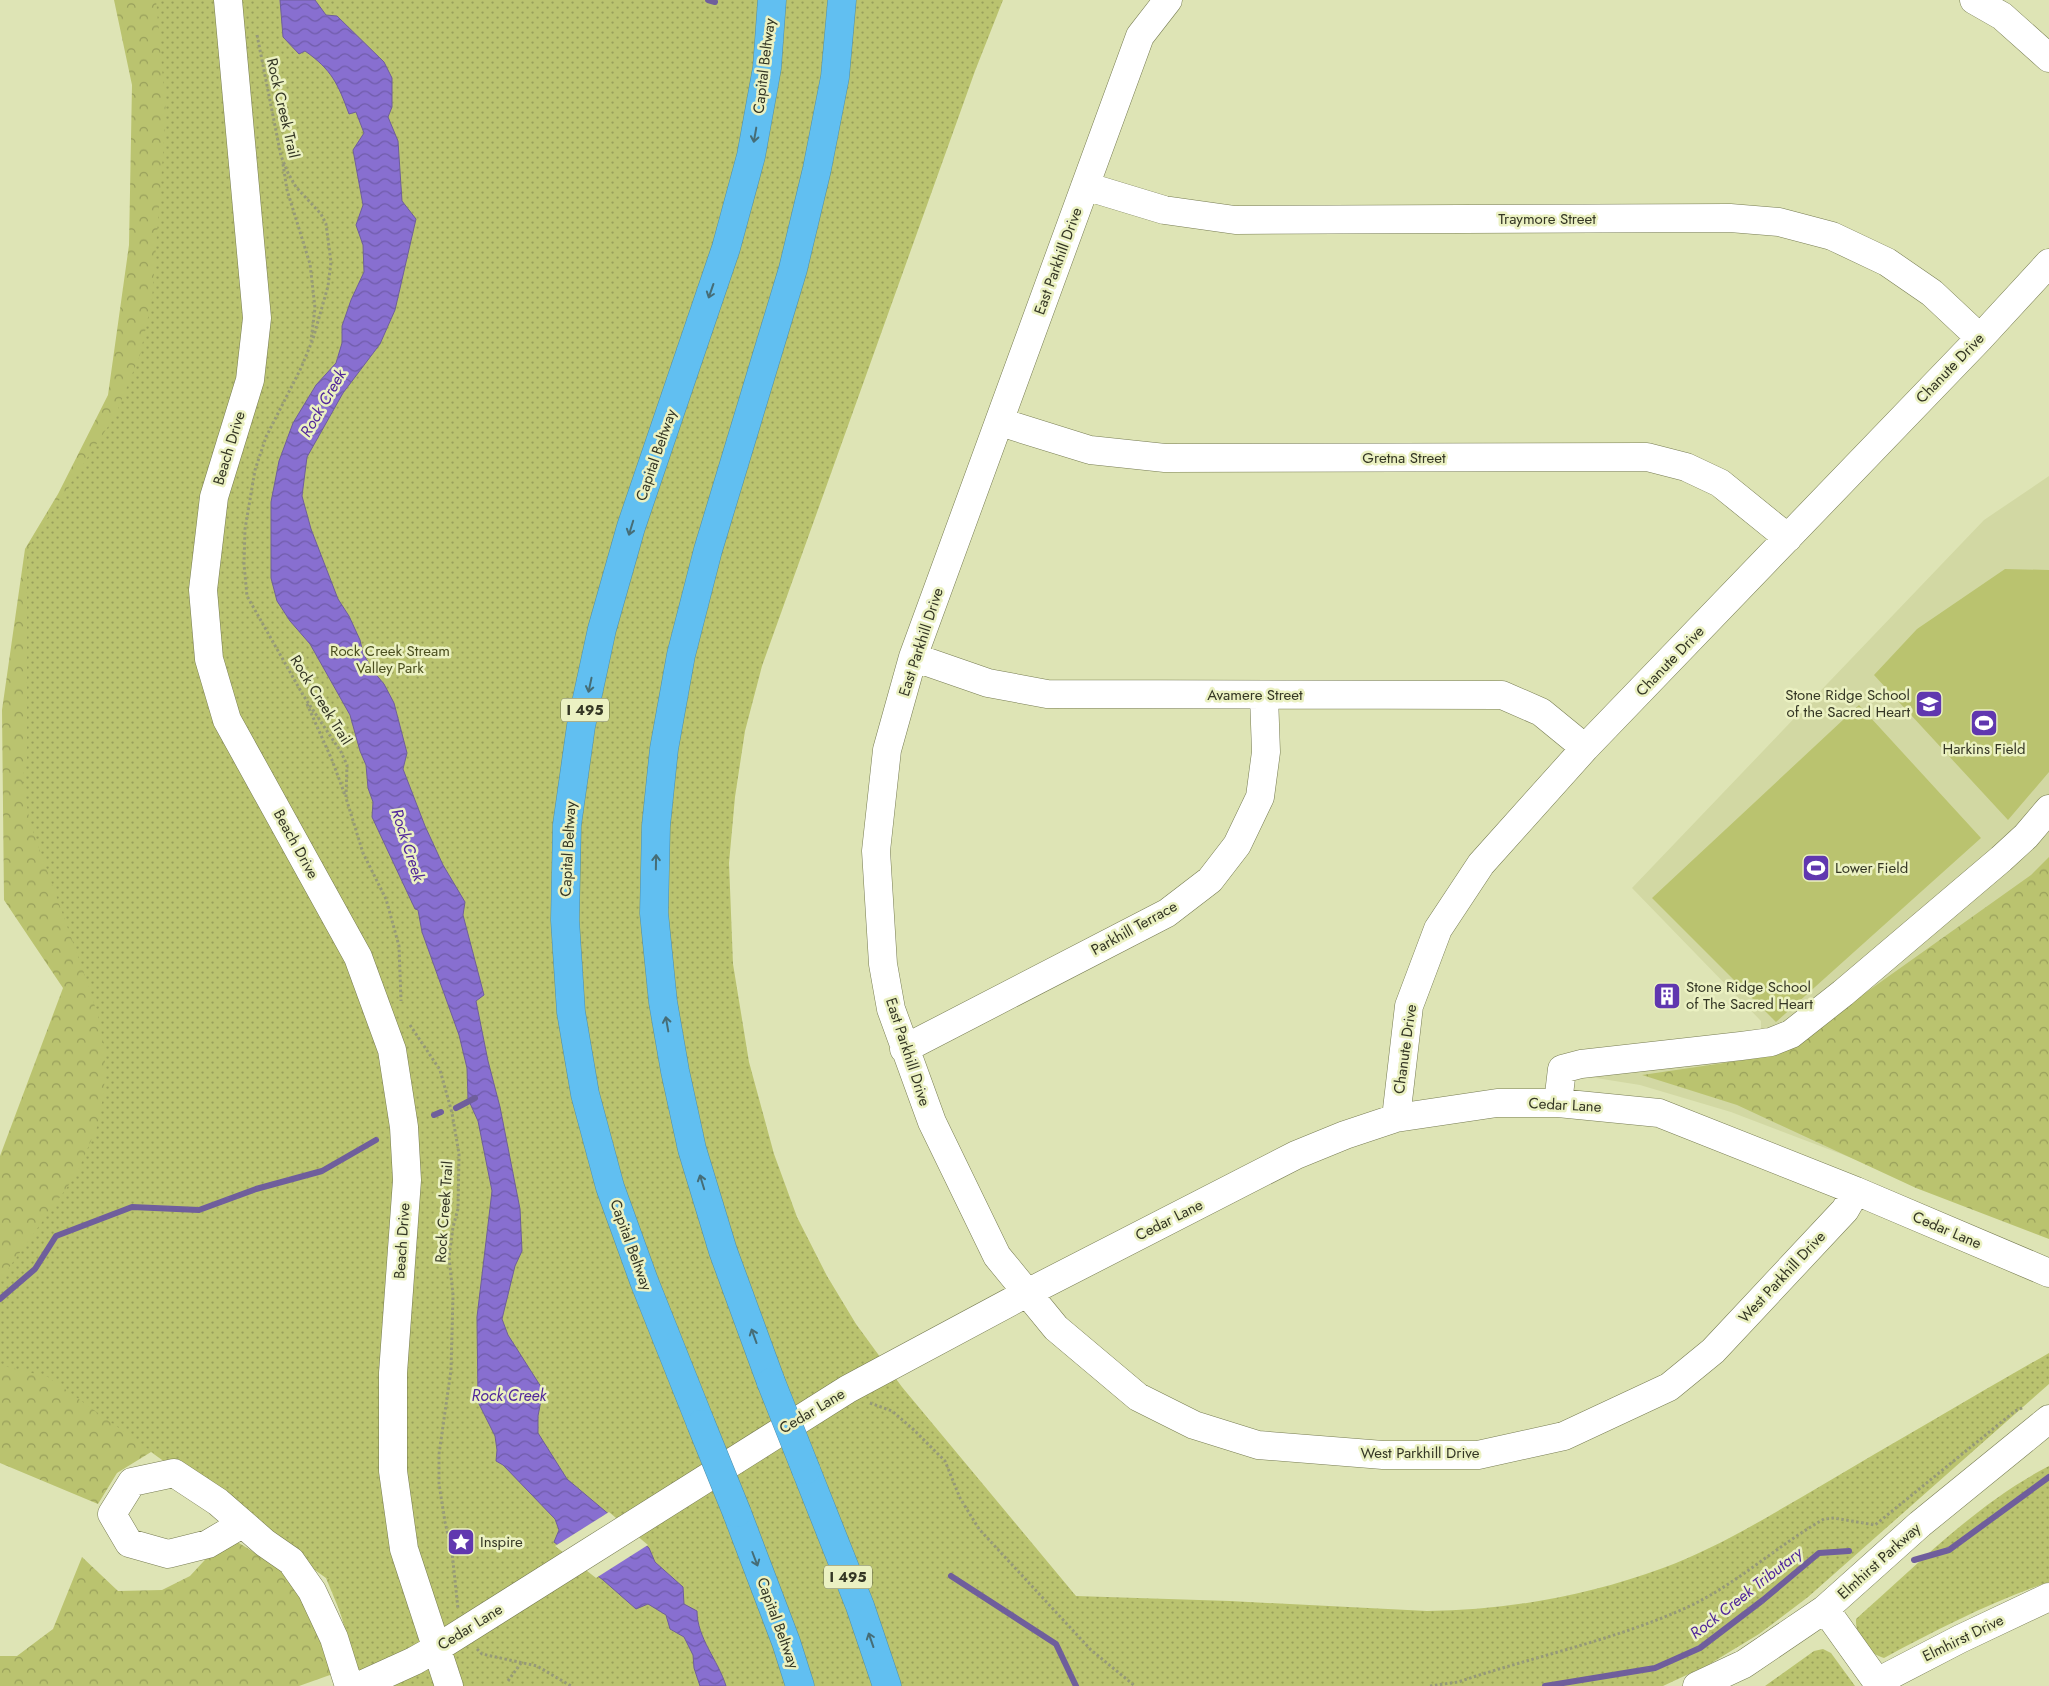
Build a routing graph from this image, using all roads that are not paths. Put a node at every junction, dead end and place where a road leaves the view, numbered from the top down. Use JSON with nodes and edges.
{"nodes":[{"id":1,"x":228,"y":0,"type":"edge"},
{"id":2,"x":772,"y":0,"type":"edge"},
{"id":3,"x":842,"y":0,"type":"edge"},
{"id":4,"x":1168,"y":0,"type":"edge"},
{"id":5,"x":1974,"y":0,"type":"edge"},
{"id":6,"x":2049,"y":58,"type":"edge"},
{"id":7,"x":1084,"y":186,"type":"junction"},
{"id":8,"x":2049,"y":262,"type":"edge"},
{"id":9,"x":1980,"y":338,"type":"junction"},
{"id":10,"x":1000,"y":422,"type":"junction"},
{"id":11,"x":1788,"y":538,"type":"junction"},
{"id":12,"x":913,"y":657,"type":"junction"},
{"id":13,"x":1264,"y":696,"type":"junction"},
{"id":14,"x":1586,"y":748,"type":"junction"},
{"id":15,"x":2049,"y":809,"type":"edge"},
{"id":16,"x":904,"y":1049,"type":"junction"},
{"id":17,"x":1558,"y":1103,"type":"junction"},
{"id":18,"x":1396,"y":1118,"type":"junction"},
{"id":19,"x":1856,"y":1191,"type":"junction"},
{"id":20,"x":2049,"y":1273,"type":"edge"},
{"id":21,"x":1027,"y":1293,"type":"junction"},
{"id":22,"x":2038,"y":1412,"type":"edge"},
{"id":23,"x":242,"y":1524,"type":"dead end"},
{"id":24,"x":2049,"y":1597,"type":"edge"},
{"id":25,"x":1826,"y":1609,"type":"junction"},
{"id":26,"x":437,"y":1648,"type":"junction"},
{"id":27,"x":1879,"y":1684,"type":"edge"},
{"id":28,"x":349,"y":1686,"type":"edge"},
{"id":29,"x":359,"y":1686,"type":"edge"},
{"id":30,"x":449,"y":1686,"type":"edge"},
{"id":31,"x":800,"y":1686,"type":"edge"},
{"id":32,"x":887,"y":1686,"type":"edge"},
{"id":33,"x":1697,"y":1686,"type":"edge"}],
"edges":[{"from":1,"to":26,"type":"street","name":"Beach Drive"},
{"from":2,"to":31,"type":"highway","name":"Capital Beltway","number":"I 495","one_way":true,"bridge":true},
{"from":32,"to":3,"type":"highway","number":"I 495","one_way":true,"bridge":true},
{"from":4,"to":7,"type":"street","name":"East Parkhill Drive"},
{"from":5,"to":6,"type":"street"},
{"from":7,"to":9,"type":"street","name":"Traymore Street"},
{"from":7,"to":10,"type":"street","name":"East Parkhill Drive"},
{"from":8,"to":9,"type":"street","name":"Chanute Drive"},
{"from":9,"to":11,"type":"street","name":"Chanute Drive"},
{"from":10,"to":11,"type":"street","name":"Gretna Street"},
{"from":10,"to":12,"type":"street","name":"East Parkhill Drive"},
{"from":11,"to":14,"type":"street","name":"Chanute Drive"},
{"from":12,"to":13,"type":"street","name":"Avamere Street"},
{"from":12,"to":16,"type":"street","name":"East Parkhill Drive"},
{"from":13,"to":14,"type":"street","name":"Avamere Street"},
{"from":13,"to":16,"type":"street","name":"Parkhill Terrace"},
{"from":14,"to":18,"type":"street","name":"Chanute Drive"},
{"from":15,"to":17,"type":"street"},
{"from":16,"to":21,"type":"street","name":"East Parkhill Drive"},
{"from":17,"to":18,"type":"street","name":"Cedar Lane"},
{"from":17,"to":19,"type":"street","name":"Cedar Lane"},
{"from":18,"to":21,"type":"street","name":"Cedar Lane"},
{"from":19,"to":20,"type":"street","name":"Cedar Lane"},
{"from":19,"to":21,"type":"street","name":"West Parkhill Drive"},
{"from":21,"to":26,"type":"street","name":"Cedar Lane"},
{"from":22,"to":25,"type":"street","name":"Elmhirst Parkway"},
{"from":23,"to":28,"type":"street"},
{"from":24,"to":27,"type":"street","name":"Elmhirst Drive"},
{"from":25,"to":27,"type":"street"},
{"from":25,"to":33,"type":"street","name":"Elmhirst Parkway"},
{"from":26,"to":29,"type":"street","name":"Cedar Lane"},
{"from":26,"to":30,"type":"street","name":"Beach Drive"}]}
